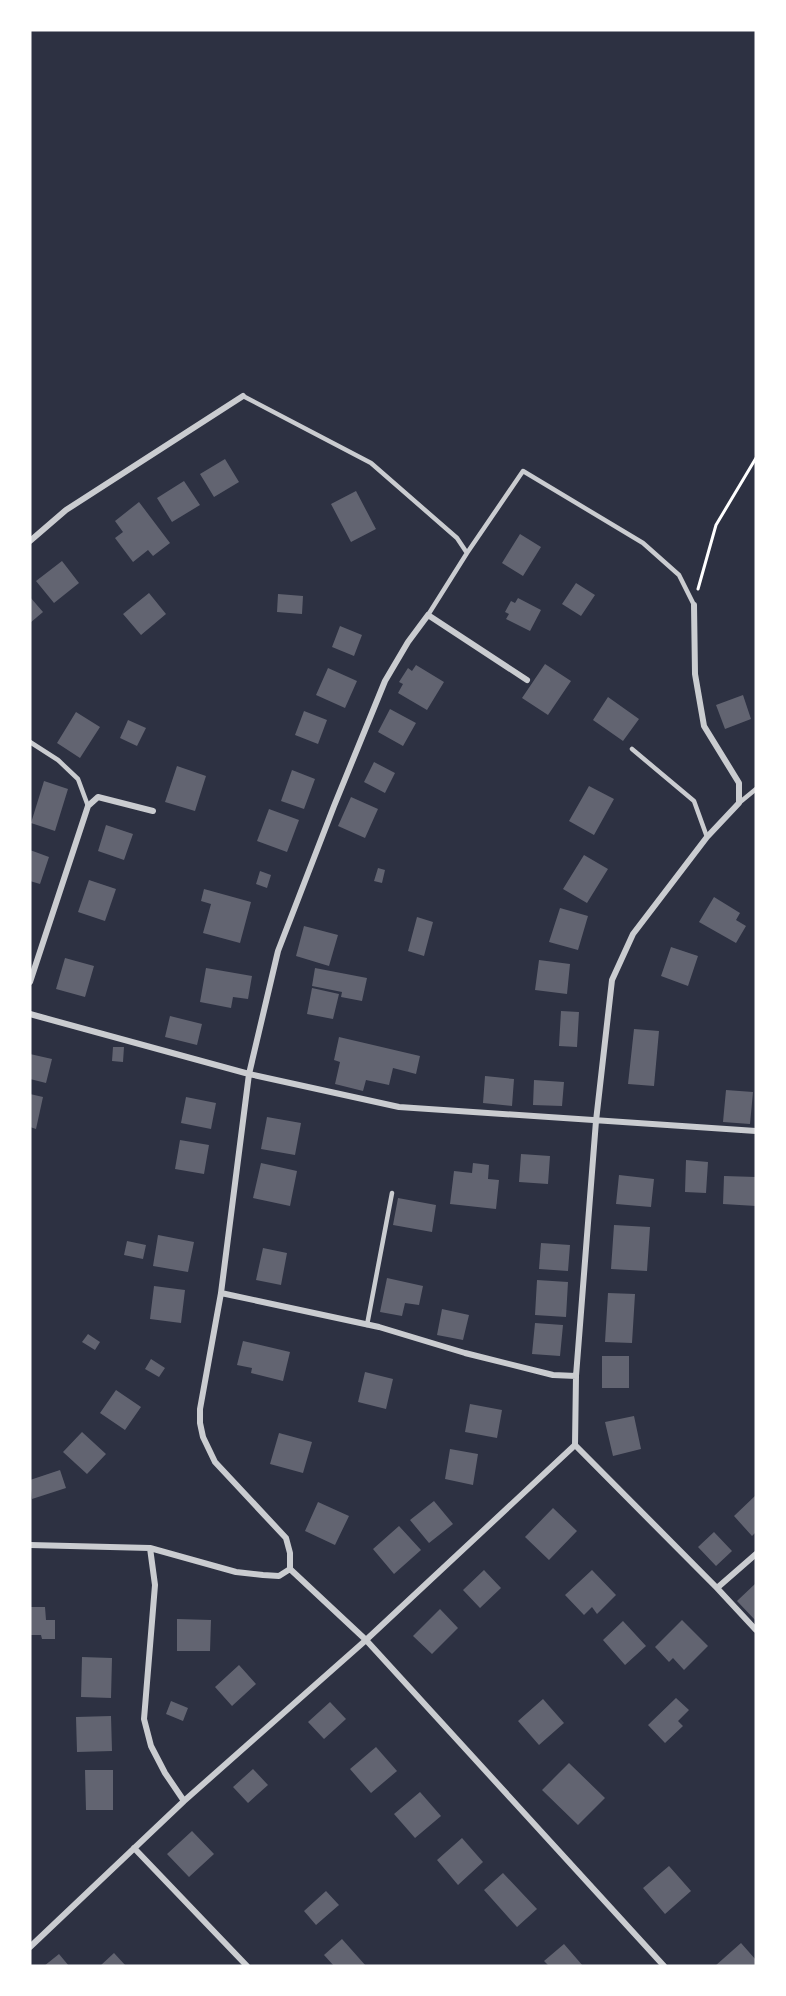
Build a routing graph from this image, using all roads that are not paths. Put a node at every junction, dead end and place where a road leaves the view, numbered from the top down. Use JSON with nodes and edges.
{"nodes":[{"id":1,"x":243,"y":396,"type":"joint"},
{"id":2,"x":30,"y":541,"type":"edge"},
{"id":3,"x":467,"y":553,"type":"junction"},
{"id":4,"x":694,"y":605,"type":"joint"},
{"id":5,"x":428,"y":615,"type":"junction"},
{"id":6,"x":527,"y":680,"type":"dead end"},
{"id":7,"x":30,"y":742,"type":"edge"},
{"id":8,"x":632,"y":749,"type":"dead end"},
{"id":9,"x":756,"y":789,"type":"edge"},
{"id":10,"x":739,"y":803,"type":"junction"},
{"id":11,"x":88,"y":806,"type":"junction"},
{"id":12,"x":153,"y":811,"type":"dead end"},
{"id":13,"x":707,"y":837,"type":"junction"},
{"id":14,"x":30,"y":982,"type":"edge"},
{"id":15,"x":30,"y":1014,"type":"edge"},
{"id":16,"x":249,"y":1074,"type":"junction"},
{"id":17,"x":596,"y":1120,"type":"junction"},
{"id":18,"x":756,"y":1131,"type":"edge"},
{"id":19,"x":392,"y":1193,"type":"dead end"},
{"id":20,"x":221,"y":1293,"type":"junction"},
{"id":21,"x":367,"y":1325,"type":"junction"},
{"id":22,"x":576,"y":1376,"type":"junction"},
{"id":23,"x":575,"y":1444,"type":"junction"},
{"id":24,"x":30,"y":1545,"type":"edge"},
{"id":25,"x":150,"y":1548,"type":"junction"},
{"id":26,"x":756,"y":1554,"type":"edge"},
{"id":27,"x":290,"y":1569,"type":"junction"},
{"id":28,"x":717,"y":1588,"type":"junction"},
{"id":29,"x":756,"y":1630,"type":"edge"},
{"id":30,"x":366,"y":1640,"type":"junction"},
{"id":31,"x":184,"y":1801,"type":"junction"},
{"id":32,"x":134,"y":1848,"type":"junction"},
{"id":33,"x":30,"y":1947,"type":"edge"},
{"id":34,"x":247,"y":1966,"type":"edge"},
{"id":35,"x":664,"y":1966,"type":"edge"}],
"edges":[{"from":1,"to":2,"type":"street"},
{"from":1,"to":3,"type":"lane"},
{"from":3,"to":4,"type":"lane"},
{"from":3,"to":5,"type":"lane"},
{"from":4,"to":10,"type":"street"},
{"from":5,"to":6,"type":"street"},
{"from":5,"to":16,"type":"street"},
{"from":7,"to":11,"type":"lane"},
{"from":8,"to":13,"type":"lane"},
{"from":9,"to":10,"type":"lane"},
{"from":10,"to":13,"type":"street"},
{"from":11,"to":12,"type":"street"},
{"from":11,"to":14,"type":"street"},
{"from":13,"to":17,"type":"street"},
{"from":15,"to":16,"type":"street"},
{"from":16,"to":17,"type":"street"},
{"from":16,"to":20,"type":"street"},
{"from":17,"to":18,"type":"street"},
{"from":17,"to":22,"type":"street"},
{"from":19,"to":21,"type":"lane"},
{"from":20,"to":21,"type":"street"},
{"from":20,"to":27,"type":"street"},
{"from":21,"to":22,"type":"street"},
{"from":22,"to":23,"type":"street"},
{"from":23,"to":28,"type":"street"},
{"from":23,"to":30,"type":"street"},
{"from":24,"to":25,"type":"street"},
{"from":25,"to":27,"type":"street"},
{"from":25,"to":31,"type":"street"},
{"from":26,"to":28,"type":"street"},
{"from":27,"to":30,"type":"street"},
{"from":28,"to":29,"type":"street"},
{"from":30,"to":31,"type":"street"},
{"from":30,"to":35,"type":"street"},
{"from":31,"to":32,"type":"street"},
{"from":32,"to":33,"type":"street"},
{"from":32,"to":34,"type":"street"}]}
